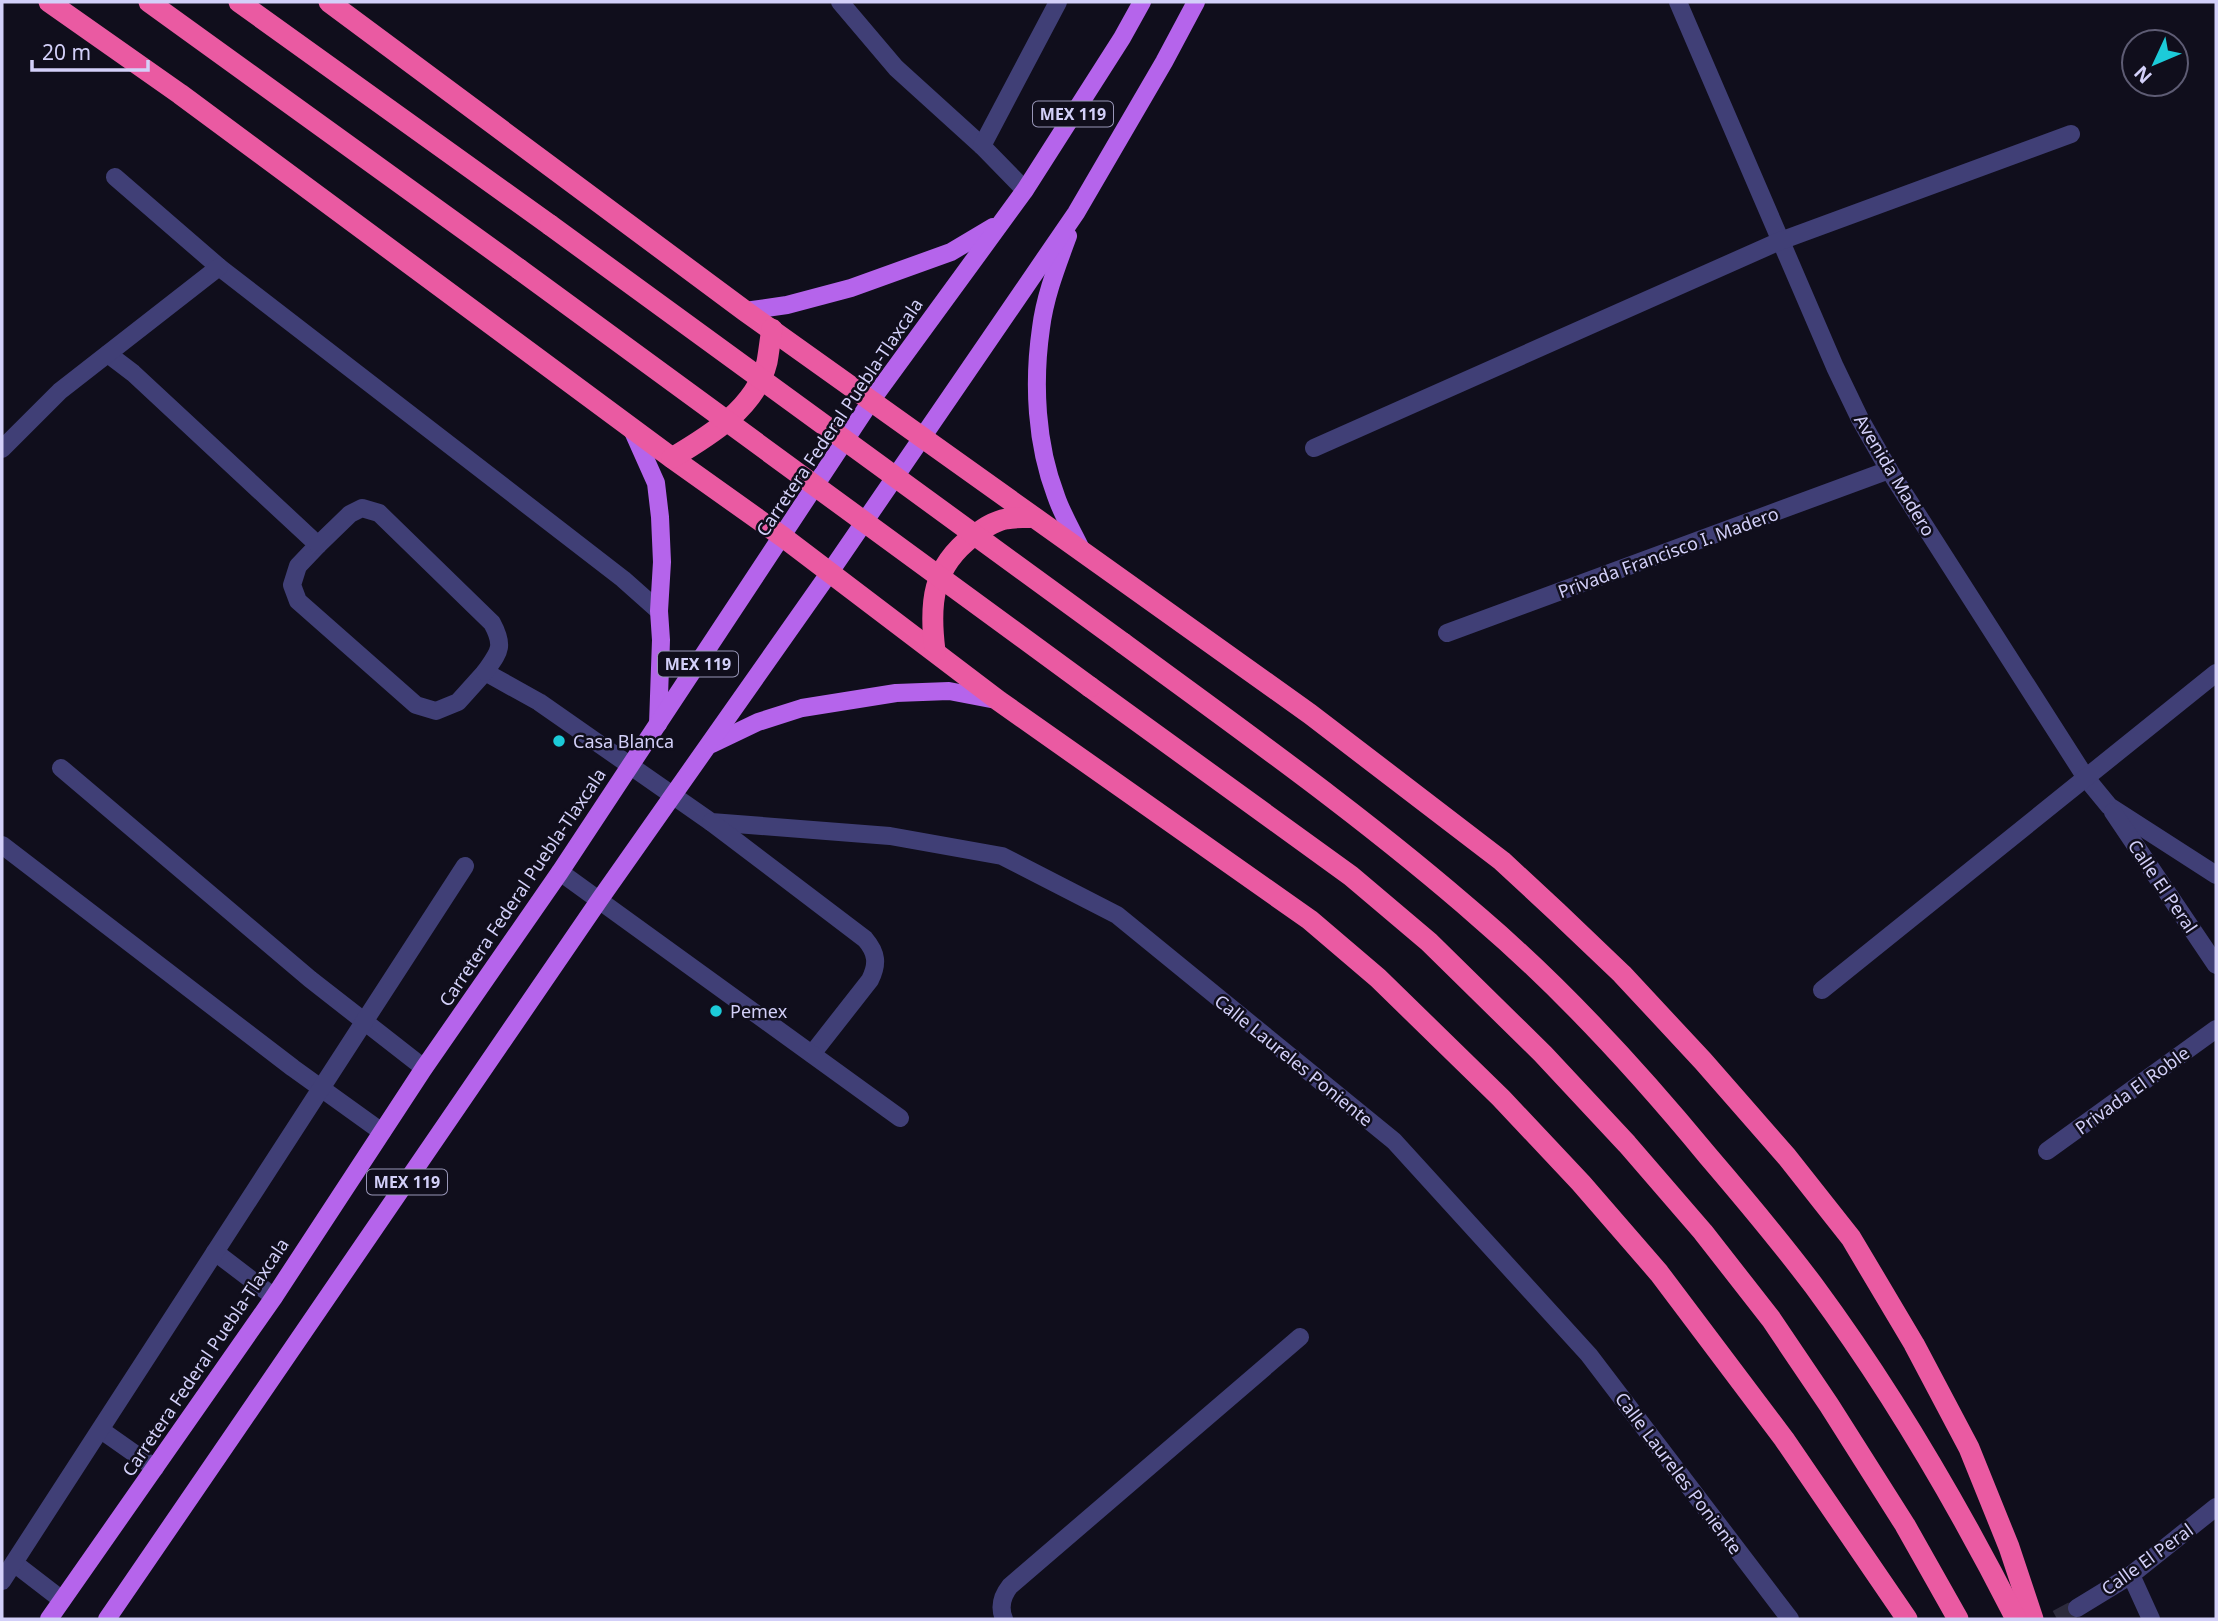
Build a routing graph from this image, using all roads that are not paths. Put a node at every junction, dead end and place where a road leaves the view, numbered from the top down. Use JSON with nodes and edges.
{"nodes":[{"id":1,"x":49,"y":2,"type":"edge"},
{"id":2,"x":149,"y":2,"type":"edge"},
{"id":3,"x":239,"y":2,"type":"edge"},
{"id":4,"x":330,"y":2,"type":"edge"},
{"id":5,"x":839,"y":2,"type":"edge"},
{"id":6,"x":1058,"y":2,"type":"edge"},
{"id":7,"x":1142,"y":2,"type":"edge"},
{"id":8,"x":1196,"y":2,"type":"edge"},
{"id":9,"x":1678,"y":2,"type":"edge"},
{"id":10,"x":2071,"y":134,"type":"dead end"},
{"id":11,"x":982,"y":146,"type":"junction"},
{"id":12,"x":115,"y":177,"type":"dead end"},
{"id":13,"x":1025,"y":190,"type":"junction"},
{"id":14,"x":1076,"y":213,"type":"junction"},
{"id":15,"x":999,"y":224,"type":"junction"},
{"id":16,"x":1780,"y":241,"type":"junction"},
{"id":17,"x":219,"y":267,"type":"junction"},
{"id":18,"x":745,"y":311,"type":"junction"},
{"id":19,"x":772,"y":329,"type":"junction"},
{"id":20,"x":108,"y":354,"type":"junction"},
{"id":21,"x":872,"y":401,"type":"junction"},
{"id":22,"x":631,"y":427,"type":"junction"},
{"id":23,"x":922,"y":437,"type":"junction"},
{"id":24,"x":1314,"y":448,"type":"dead end"},
{"id":25,"x":2,"y":449,"type":"edge"},
{"id":26,"x":672,"y":458,"type":"junction"},
{"id":27,"x":1889,"y":470,"type":"junction"},
{"id":28,"x":1033,"y":517,"type":"junction"},
{"id":29,"x":783,"y":537,"type":"junction"},
{"id":30,"x":318,"y":545,"type":"junction"},
{"id":31,"x":1081,"y":549,"type":"junction"},
{"id":32,"x":830,"y":572,"type":"junction"},
{"id":33,"x":659,"y":611,"type":"junction"},
{"id":34,"x":1447,"y":633,"type":"dead end"},
{"id":35,"x":935,"y":651,"type":"junction"},
{"id":36,"x":485,"y":672,"type":"junction"},
{"id":37,"x":2216,"y":673,"type":"edge"},
{"id":38,"x":999,"y":701,"type":"junction"},
{"id":39,"x":658,"y":724,"type":"junction"},
{"id":40,"x":709,"y":746,"type":"junction"},
{"id":41,"x":629,"y":766,"type":"junction"},
{"id":42,"x":61,"y":768,"type":"dead end"},
{"id":43,"x":2086,"y":778,"type":"junction"},
{"id":44,"x":672,"y":796,"type":"junction"},
{"id":45,"x":2109,"y":806,"type":"junction"},
{"id":46,"x":711,"y":822,"type":"junction"},
{"id":47,"x":2,"y":845,"type":"edge"},
{"id":48,"x":465,"y":866,"type":"dead end"},
{"id":49,"x":560,"y":872,"type":"junction"},
{"id":50,"x":2216,"y":875,"type":"edge"},
{"id":51,"x":600,"y":899,"type":"junction"},
{"id":52,"x":2216,"y":965,"type":"edge"},
{"id":53,"x":1822,"y":990,"type":"dead end"},
{"id":54,"x":363,"y":1020,"type":"junction"},
{"id":55,"x":2216,"y":1029,"type":"edge"},
{"id":56,"x":812,"y":1054,"type":"junction"},
{"id":57,"x":424,"y":1068,"type":"junction"},
{"id":58,"x":321,"y":1086,"type":"junction"},
{"id":59,"x":900,"y":1118,"type":"dead end"},
{"id":60,"x":382,"y":1132,"type":"junction"},
{"id":61,"x":2047,"y":1151,"type":"dead end"},
{"id":62,"x":215,"y":1252,"type":"junction"},
{"id":63,"x":274,"y":1297,"type":"junction"},
{"id":64,"x":1300,"y":1337,"type":"dead end"},
{"id":65,"x":101,"y":1430,"type":"junction"},
{"id":66,"x":155,"y":1468,"type":"junction"},
{"id":67,"x":2216,"y":1507,"type":"edge"},
{"id":68,"x":13,"y":1563,"type":"junction"},
{"id":69,"x":2130,"y":1575,"type":"junction"},
{"id":70,"x":2,"y":1581,"type":"edge"},
{"id":71,"x":62,"y":1600,"type":"junction"},
{"id":72,"x":2077,"y":1608,"type":"tunnel mouth"},
{"id":73,"x":49,"y":1619,"type":"edge"},
{"id":74,"x":107,"y":1619,"type":"edge"},
{"id":75,"x":1004,"y":1619,"type":"edge"},
{"id":76,"x":1790,"y":1619,"type":"edge"},
{"id":77,"x":1907,"y":1619,"type":"edge"},
{"id":78,"x":1958,"y":1619,"type":"edge"},
{"id":79,"x":2016,"y":1619,"type":"edge"},
{"id":80,"x":2033,"y":1619,"type":"edge"},
{"id":81,"x":2151,"y":1619,"type":"edge"}],
"edges":[{"from":1,"to":22,"type":"highway"},
{"from":2,"to":78,"type":"highway","bridge":true},
{"from":3,"to":79,"type":"highway","bridge":true},
{"from":4,"to":18,"type":"highway"},
{"from":5,"to":11,"type":"street"},
{"from":6,"to":11,"type":"street"},
{"from":7,"to":13,"type":"main road","name":"Carretera Federal Puebla-Tlaxcala","number":"MEX 119"},
{"from":8,"to":14,"type":"main road","number":"MEX 119"},
{"from":9,"to":16,"type":"street","name":"Avenida Madero"},
{"from":10,"to":16,"type":"street"},
{"from":11,"to":13,"type":"street"},
{"from":12,"to":17,"type":"street"},
{"from":13,"to":15,"type":"main road","name":"Carretera Federal Puebla-Tlaxcala","number":"MEX 119"},
{"from":14,"to":23,"type":"main road","number":"MEX 119"},
{"from":14,"to":31,"type":"main road"},
{"from":15,"to":18,"type":"main road"},
{"from":15,"to":21,"type":"main road","name":"Carretera Federal Puebla-Tlaxcala","number":"MEX 119"},
{"from":16,"to":24,"type":"street"},
{"from":16,"to":27,"type":"street","name":"Avenida Madero"},
{"from":17,"to":20,"type":"street"},
{"from":17,"to":33,"type":"street"},
{"from":18,"to":19,"type":"highway"},
{"from":19,"to":21,"type":"highway"},
{"from":19,"to":26,"type":"highway"},
{"from":20,"to":25,"type":"street"},
{"from":20,"to":30,"type":"street"},
{"from":21,"to":23,"type":"highway"},
{"from":21,"to":29,"type":"main road","name":"Carretera Federal Puebla-Tlaxcala","number":"MEX 119"},
{"from":22,"to":26,"type":"highway"},
{"from":22,"to":33,"type":"main road"},
{"from":23,"to":28,"type":"highway"},
{"from":23,"to":32,"type":"main road","number":"MEX 119"},
{"from":26,"to":29,"type":"highway"},
{"from":27,"to":34,"type":"street","name":"Privada Francisco I. Madero"},
{"from":27,"to":43,"type":"street","name":"Avenida Madero"},
{"from":28,"to":31,"type":"highway"},
{"from":28,"to":35,"type":"highway"},
{"from":29,"to":32,"type":"highway"},
{"from":29,"to":39,"type":"main road","name":"Carretera Federal Puebla-Tlaxcala","number":"MEX 119"},
{"from":30,"to":36,"type":"street"},
{"from":30,"to":36,"type":"street"},
{"from":31,"to":80,"type":"highway"},
{"from":32,"to":35,"type":"highway"},
{"from":32,"to":40,"type":"main road","number":"MEX 119"},
{"from":33,"to":39,"type":"main road"},
{"from":35,"to":38,"type":"highway"},
{"from":36,"to":41,"type":"street","name":"Calle Laureles Poniente"},
{"from":37,"to":43,"type":"street"},
{"from":38,"to":40,"type":"main road"},
{"from":38,"to":77,"type":"highway"},
{"from":39,"to":41,"type":"main road","name":"Carretera Federal Puebla-Tlaxcala","number":"MEX 119"},
{"from":40,"to":44,"type":"main road","number":"MEX 119"},
{"from":41,"to":44,"type":"street","name":"Calle Laureles Poniente"},
{"from":41,"to":49,"type":"main road","name":"Carretera Federal Puebla-Tlaxcala","number":"MEX 119"},
{"from":42,"to":54,"type":"street"},
{"from":43,"to":45,"type":"street","name":"Avenida Madero"},
{"from":43,"to":53,"type":"street"},
{"from":44,"to":46,"type":"street","name":"Calle Laureles Poniente"},
{"from":44,"to":51,"type":"main road","number":"MEX 119"},
{"from":45,"to":50,"type":"street","name":"Avenida Madero"},
{"from":45,"to":52,"type":"street","name":"Calle El Peral"},
{"from":46,"to":56,"type":"street"},
{"from":46,"to":76,"type":"street","name":"Calle Laureles Poniente"},
{"from":47,"to":58,"type":"street"},
{"from":48,"to":54,"type":"street"},
{"from":49,"to":51,"type":"street"},
{"from":49,"to":57,"type":"main road","name":"Carretera Federal Puebla-Tlaxcala","number":"MEX 119"},
{"from":51,"to":56,"type":"street"},
{"from":51,"to":74,"type":"main road","number":"MEX 119"},
{"from":54,"to":57,"type":"street"},
{"from":54,"to":58,"type":"street"},
{"from":55,"to":61,"type":"street","name":"Privada El Roble"},
{"from":56,"to":59,"type":"street"},
{"from":57,"to":60,"type":"main road","name":"Carretera Federal Puebla-Tlaxcala","number":"MEX 119"},
{"from":58,"to":60,"type":"street"},
{"from":58,"to":62,"type":"street"},
{"from":60,"to":63,"type":"main road","name":"Carretera Federal Puebla-Tlaxcala","number":"MEX 119"},
{"from":62,"to":63,"type":"street"},
{"from":62,"to":65,"type":"street"},
{"from":63,"to":66,"type":"main road","name":"Carretera Federal Puebla-Tlaxcala","number":"MEX 119"},
{"from":64,"to":75,"type":"street"},
{"from":65,"to":66,"type":"street"},
{"from":65,"to":68,"type":"street"},
{"from":66,"to":71,"type":"main road","name":"Carretera Federal Puebla-Tlaxcala","number":"MEX 119"},
{"from":67,"to":69,"type":"street","name":"Calle El Peral"},
{"from":68,"to":70,"type":"street"},
{"from":68,"to":71,"type":"street"},
{"from":69,"to":72,"type":"street","name":"Calle El Peral"},
{"from":69,"to":81,"type":"street"},
{"from":71,"to":73,"type":"main road","name":"Carretera Federal Puebla-Tlaxcala","number":"MEX 119"}]}
